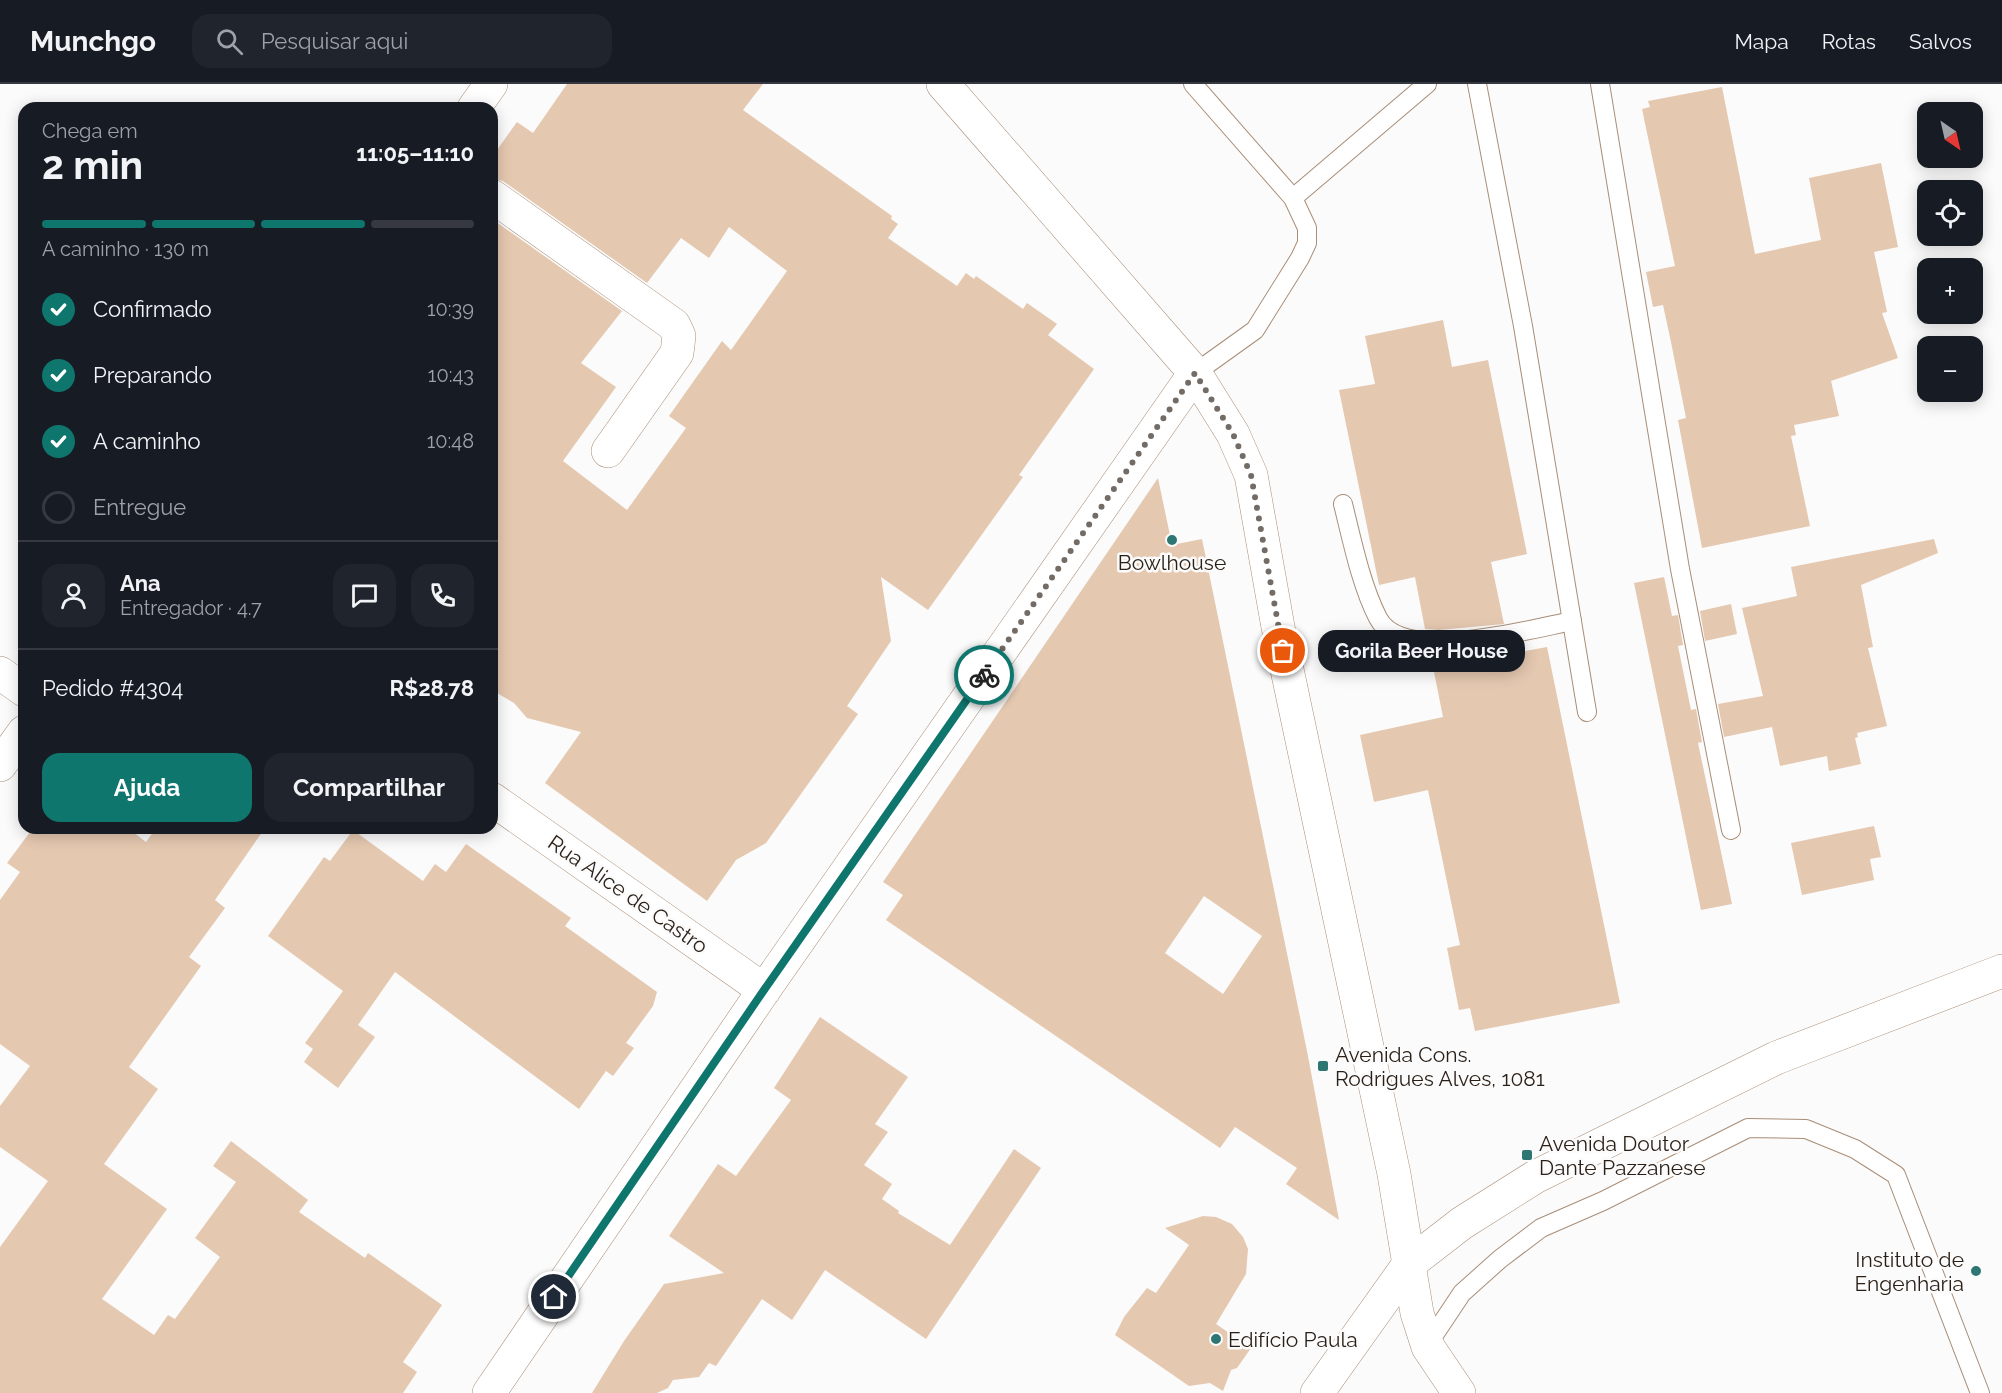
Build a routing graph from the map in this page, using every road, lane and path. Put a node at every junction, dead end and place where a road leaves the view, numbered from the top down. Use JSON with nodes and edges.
{"nodes":[{"id":1,"x":490,"y":84,"type":"edge"},
{"id":2,"x":943,"y":84,"type":"edge"},
{"id":3,"x":1193,"y":84,"type":"edge"},
{"id":4,"x":1427,"y":84,"type":"edge"},
{"id":5,"x":1477,"y":84,"type":"edge"},
{"id":6,"x":1600,"y":84,"type":"edge"},
{"id":7,"x":478,"y":102,"type":"edge"},
{"id":8,"x":1293,"y":198,"type":"junction"},
{"id":9,"x":498,"y":200,"type":"edge"},
{"id":10,"x":1195,"y":373,"type":"junction"},
{"id":11,"x":608,"y":451,"type":"dead end"},
{"id":12,"x":1343,"y":504,"type":"dead end"},
{"id":13,"x":1572,"y":621,"type":"junction"},
{"id":14,"x":0,"y":673,"type":"edge"},
{"id":15,"x":18,"y":686,"type":"edge"},
{"id":16,"x":1587,"y":712,"type":"dead end"},
{"id":17,"x":18,"y":740,"type":"edge"},
{"id":18,"x":0,"y":765,"type":"edge"},
{"id":19,"x":498,"y":803,"type":"edge"},
{"id":20,"x":1731,"y":830,"type":"dead end"},
{"id":21,"x":2002,"y":971,"type":"edge"},
{"id":22,"x":764,"y":990,"type":"junction"},
{"id":23,"x":1409,"y":1264,"type":"junction"},
{"id":24,"x":1428,"y":1344,"type":"junction"},
{"id":25,"x":489,"y":1393,"type":"edge"},
{"id":26,"x":1317,"y":1393,"type":"edge"},
{"id":27,"x":1459,"y":1393,"type":"edge"},
{"id":28,"x":1980,"y":1393,"type":"edge"}],
"edges":[{"from":1,"to":7,"type":"street"},
{"from":2,"to":10,"type":"street"},
{"from":3,"to":8,"type":"lane"},
{"from":4,"to":8,"type":"lane"},
{"from":5,"to":13,"type":"lane"},
{"from":6,"to":20,"type":"lane"},
{"from":8,"to":10,"type":"lane"},
{"from":9,"to":11,"type":"street"},
{"from":10,"to":22,"type":"street"},
{"from":10,"to":23,"type":"street"},
{"from":12,"to":13,"type":"lane"},
{"from":13,"to":16,"type":"lane"},
{"from":14,"to":15,"type":"street"},
{"from":17,"to":18,"type":"street"},
{"from":19,"to":22,"type":"street","name":"Rua Alice de Castro"},
{"from":21,"to":23,"type":"street"},
{"from":22,"to":25,"type":"street"},
{"from":23,"to":24,"type":"street"},
{"from":23,"to":26,"type":"street"},
{"from":24,"to":27,"type":"street"},
{"from":24,"to":28,"type":"lane"}]}
